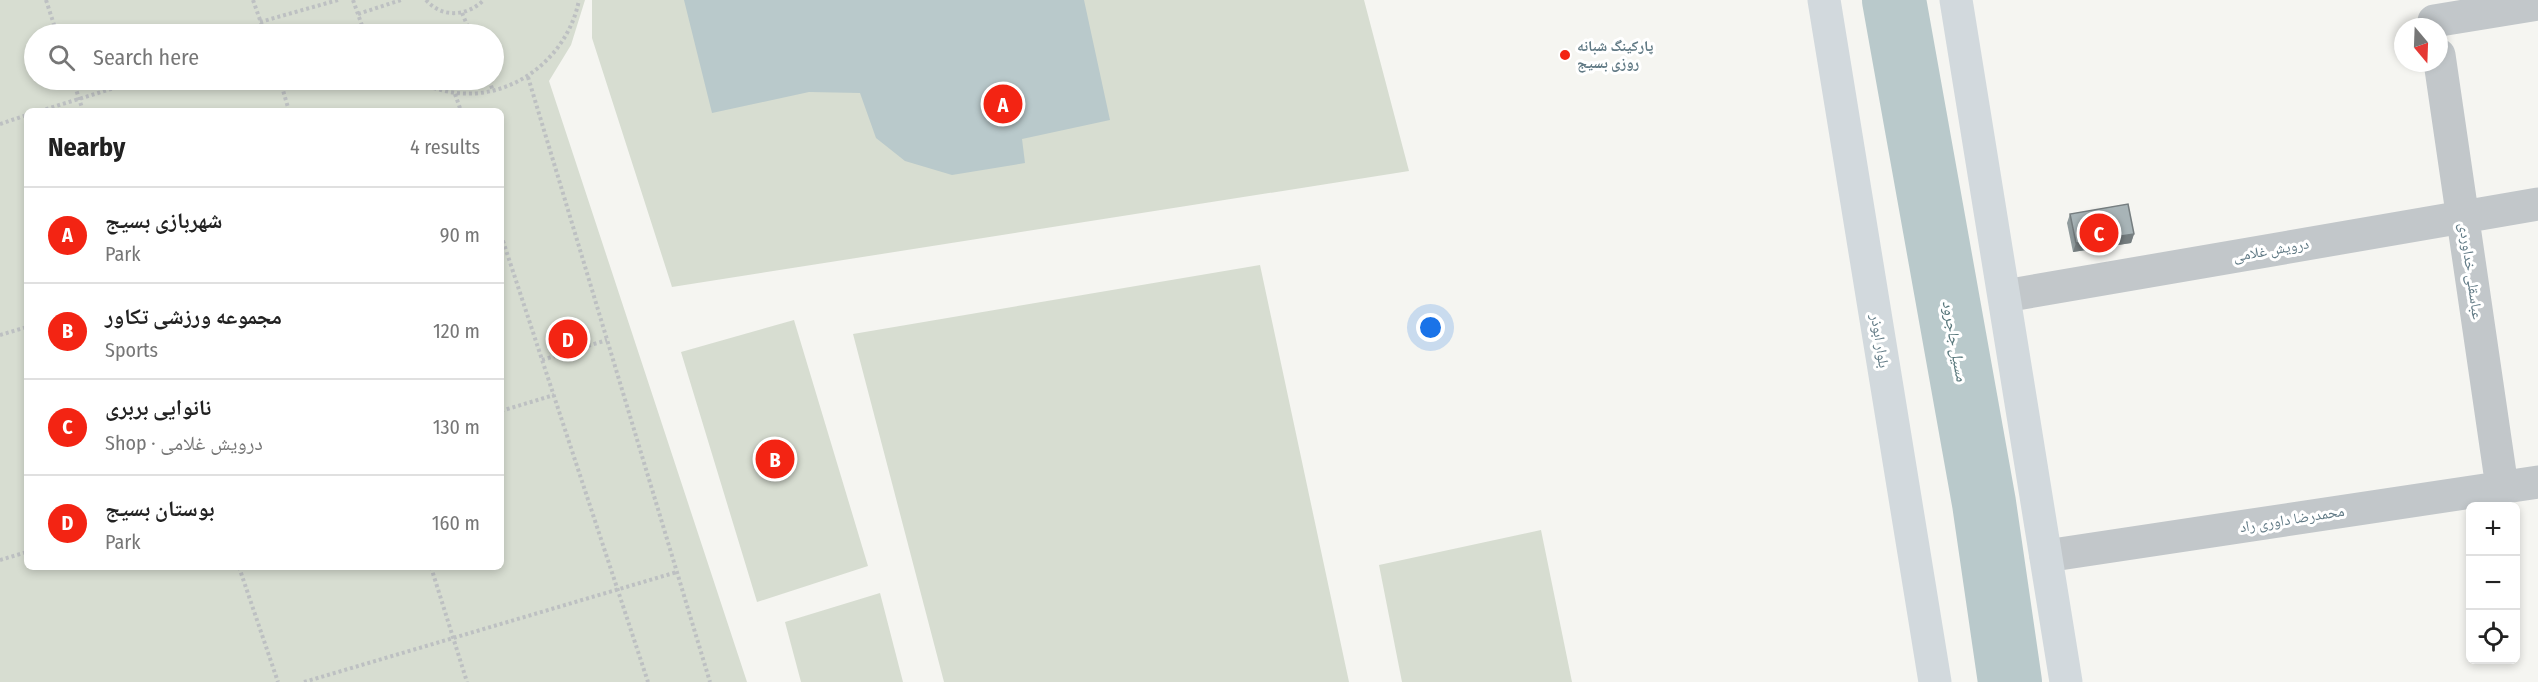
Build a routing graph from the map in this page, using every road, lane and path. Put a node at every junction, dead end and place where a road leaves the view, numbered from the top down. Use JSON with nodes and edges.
{"nodes":[{"id":1,"x":46,"y":0,"type":"edge"},
{"id":2,"x":253,"y":0,"type":"edge"},
{"id":3,"x":338,"y":0,"type":"edge"},
{"id":4,"x":353,"y":0,"type":"edge"},
{"id":5,"x":400,"y":0,"type":"edge"},
{"id":6,"x":426,"y":0,"type":"edge"},
{"id":7,"x":484,"y":0,"type":"edge"},
{"id":8,"x":579,"y":0,"type":"edge"},
{"id":9,"x":1824,"y":0,"type":"edge"},
{"id":10,"x":1956,"y":0,"type":"edge"},
{"id":11,"x":2538,"y":4,"type":"edge"},
{"id":12,"x":462,"y":13,"type":"junction"},
{"id":13,"x":358,"y":14,"type":"junction"},
{"id":14,"x":2433,"y":16,"type":"edge"},
{"id":15,"x":260,"y":22,"type":"joint"},
{"id":16,"x":54,"y":24,"type":"edge"},
{"id":17,"x":361,"y":24,"type":"edge"},
{"id":18,"x":467,"y":24,"type":"edge"},
{"id":19,"x":2442,"y":72,"type":"edge"},
{"id":20,"x":528,"y":77,"type":"junction"},
{"id":21,"x":504,"y":87,"type":"edge"},
{"id":22,"x":76,"y":90,"type":"edge"},
{"id":23,"x":108,"y":90,"type":"edge"},
{"id":24,"x":282,"y":90,"type":"edge"},
{"id":25,"x":440,"y":90,"type":"edge"},
{"id":26,"x":493,"y":91,"type":"edge"},
{"id":27,"x":455,"y":94,"type":"junction"},
{"id":28,"x":79,"y":99,"type":"junction"},
{"id":29,"x":50,"y":108,"type":"edge"},
{"id":30,"x":82,"y":108,"type":"edge"},
{"id":31,"x":288,"y":108,"type":"edge"},
{"id":32,"x":460,"y":108,"type":"edge"},
{"id":33,"x":24,"y":116,"type":"edge"},
{"id":34,"x":0,"y":124,"type":"edge"},
{"id":35,"x":2538,"y":204,"type":"edge"},
{"id":36,"x":2463,"y":217,"type":"junction"},
{"id":37,"x":504,"y":244,"type":"edge"},
{"id":38,"x":2005,"y":296,"type":"junction"},
{"id":39,"x":24,"y":328,"type":"edge"},
{"id":40,"x":0,"y":335,"type":"edge"},
{"id":41,"x":608,"y":340,"type":"junction"},
{"id":42,"x":542,"y":360,"type":"junction"},
{"id":43,"x":554,"y":395,"type":"junction"},
{"id":44,"x":504,"y":410,"type":"edge"},
{"id":45,"x":2538,"y":482,"type":"edge"},
{"id":46,"x":2502,"y":487,"type":"junction"},
{"id":47,"x":24,"y":553,"type":"edge"},
{"id":48,"x":2046,"y":556,"type":"junction"},
{"id":49,"x":0,"y":560,"type":"edge"},
{"id":50,"x":240,"y":570,"type":"edge"},
{"id":51,"x":432,"y":570,"type":"edge"},
{"id":52,"x":677,"y":572,"type":"junction"},
{"id":53,"x":618,"y":590,"type":"junction"},
{"id":54,"x":453,"y":638,"type":"junction"},
{"id":55,"x":278,"y":682,"type":"edge"},
{"id":56,"x":304,"y":682,"type":"edge"},
{"id":57,"x":467,"y":682,"type":"edge"},
{"id":58,"x":648,"y":682,"type":"edge"},
{"id":59,"x":710,"y":682,"type":"edge"},
{"id":60,"x":1935,"y":682,"type":"edge"},
{"id":61,"x":2066,"y":682,"type":"edge"}],
"edges":[{"from":1,"to":16,"type":"path"},
{"from":2,"to":15,"type":"path"},
{"from":3,"to":15,"type":"path"},
{"from":4,"to":13,"type":"path"},
{"from":5,"to":13,"type":"path"},
{"from":6,"to":12,"type":"path"},
{"from":7,"to":12,"type":"path"},
{"from":8,"to":20,"type":"path"},
{"from":9,"to":60,"type":"main road","name":"بلوار ابوذر"},
{"from":10,"to":38,"type":"main road"},
{"from":11,"to":14,"type":"street"},
{"from":12,"to":18,"type":"path"},
{"from":13,"to":17,"type":"path"},
{"from":19,"to":36,"type":"street","name":"عباسقلی خداوردی"},
{"from":20,"to":21,"type":"path"},
{"from":20,"to":41,"type":"path"},
{"from":22,"to":28,"type":"path"},
{"from":23,"to":28,"type":"path"},
{"from":24,"to":31,"type":"path"},
{"from":25,"to":27,"type":"path"},
{"from":26,"to":27,"type":"path"},
{"from":27,"to":32,"type":"path"},
{"from":28,"to":29,"type":"path"},
{"from":28,"to":30,"type":"path"},
{"from":33,"to":34,"type":"path"},
{"from":35,"to":36,"type":"street","name":"درویش غلامی"},
{"from":36,"to":38,"type":"street","name":"درویش غلامی"},
{"from":36,"to":46,"type":"street","name":"عباسقلی خداوردی"},
{"from":37,"to":42,"type":"path"},
{"from":38,"to":48,"type":"main road"},
{"from":39,"to":40,"type":"path"},
{"from":41,"to":42,"type":"path"},
{"from":41,"to":52,"type":"path"},
{"from":42,"to":43,"type":"path"},
{"from":43,"to":44,"type":"path"},
{"from":43,"to":53,"type":"path"},
{"from":45,"to":46,"type":"street","name":"محمدرضا داوری راد"},
{"from":46,"to":48,"type":"street","name":"محمدرضا داوری راد"},
{"from":47,"to":49,"type":"path"},
{"from":48,"to":61,"type":"main road"},
{"from":50,"to":55,"type":"path"},
{"from":51,"to":54,"type":"path"},
{"from":52,"to":53,"type":"path"},
{"from":52,"to":59,"type":"path"},
{"from":53,"to":54,"type":"path"},
{"from":53,"to":58,"type":"path"},
{"from":54,"to":56,"type":"path"},
{"from":54,"to":57,"type":"path"}]}
